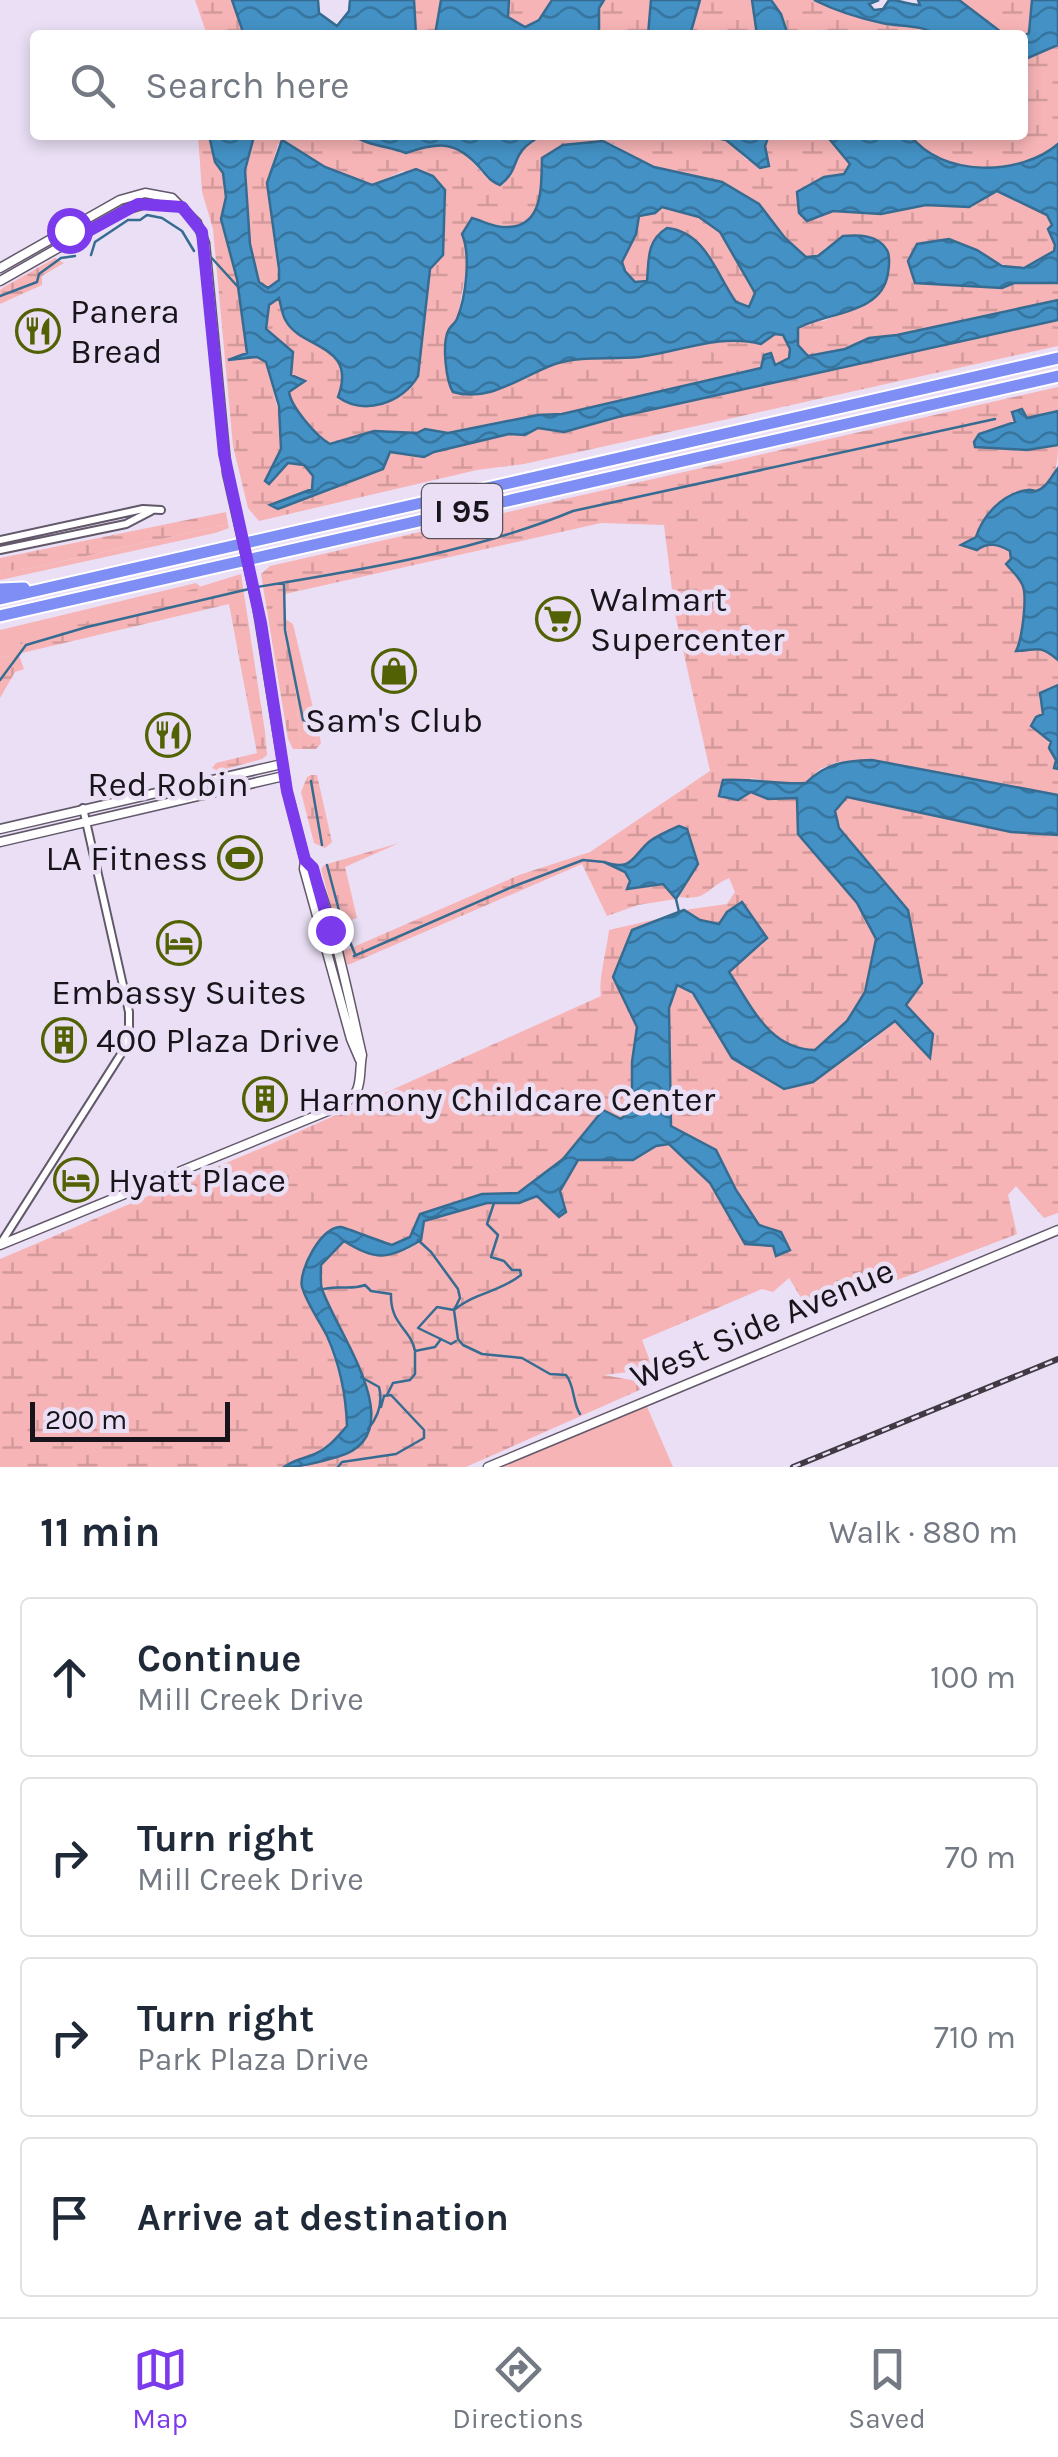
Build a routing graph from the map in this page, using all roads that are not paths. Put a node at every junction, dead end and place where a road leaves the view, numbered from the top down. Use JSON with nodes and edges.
{"nodes":[{"id":1,"x":182,"y":207,"type":"junction"},
{"id":2,"x":69,"y":230,"type":"junction"},
{"id":3,"x":72,"y":240,"type":"junction"},
{"id":4,"x":0,"y":268,"type":"edge"},
{"id":5,"x":0,"y":280,"type":"edge"},
{"id":6,"x":1058,"y":358,"type":"edge"},
{"id":7,"x":1058,"y":376,"type":"edge"},
{"id":8,"x":0,"y":540,"type":"edge"},
{"id":9,"x":0,"y":550,"type":"edge"},
{"id":10,"x":48,"y":588,"type":"junction"},
{"id":11,"x":0,"y":590,"type":"edge"},
{"id":12,"x":0,"y":599,"type":"edge"},
{"id":13,"x":0,"y":616,"type":"edge"},
{"id":14,"x":282,"y":764,"type":"junction"},
{"id":15,"x":284,"y":776,"type":"junction"},
{"id":16,"x":83,"y":808,"type":"junction"},
{"id":17,"x":86,"y":821,"type":"junction"},
{"id":18,"x":0,"y":829,"type":"edge"},
{"id":19,"x":0,"y":842,"type":"edge"},
{"id":20,"x":1058,"y":1230,"type":"edge"},
{"id":21,"x":0,"y":1245,"type":"edge"},
{"id":22,"x":488,"y":1467,"type":"edge"}],
"edges":[{"from":1,"to":2,"type":"street"},
{"from":1,"to":3,"type":"street"},
{"from":1,"to":14,"type":"street","bridge":true},
{"from":2,"to":3,"type":"street"},
{"from":2,"to":4,"type":"street"},
{"from":3,"to":5,"type":"street"},
{"from":6,"to":10,"type":"highway","number":"I 95"},
{"from":7,"to":13,"type":"highway","number":"I 95"},
{"from":8,"to":9,"type":"street"},
{"from":10,"to":11,"type":"highway"},
{"from":10,"to":12,"type":"highway","number":"I 95"},
{"from":14,"to":15,"type":"street"},
{"from":14,"to":16,"type":"street"},
{"from":15,"to":17,"type":"street"},
{"from":15,"to":21,"type":"street"},
{"from":16,"to":17,"type":"street"},
{"from":16,"to":18,"type":"street"},
{"from":17,"to":19,"type":"street"},
{"from":17,"to":21,"type":"street"},
{"from":20,"to":22,"type":"street","name":"West Side Avenue"}]}
